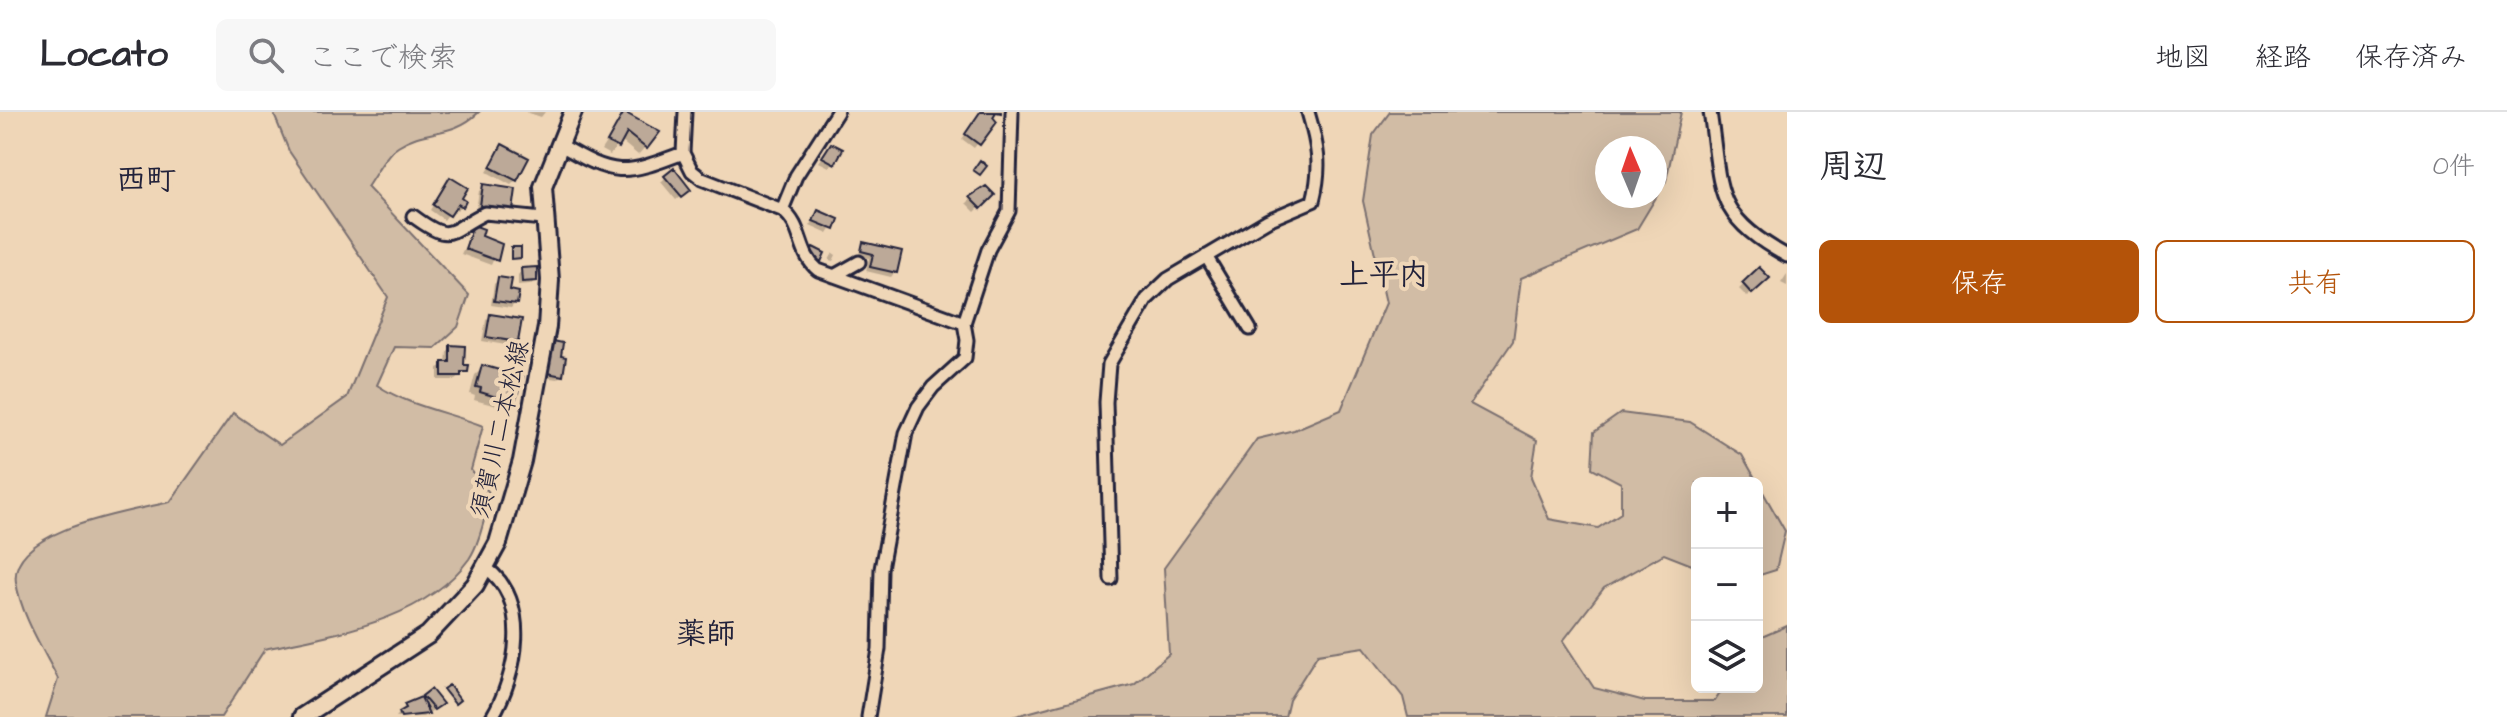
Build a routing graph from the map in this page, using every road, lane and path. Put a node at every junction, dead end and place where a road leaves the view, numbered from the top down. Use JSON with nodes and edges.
{"nodes":[{"id":1,"x":573,"y":112,"type":"edge"},
{"id":2,"x":685,"y":112,"type":"edge"},
{"id":3,"x":837,"y":112,"type":"edge"},
{"id":4,"x":1012,"y":112,"type":"edge"},
{"id":5,"x":1308,"y":112,"type":"edge"},
{"id":6,"x":1710,"y":112,"type":"edge"},
{"id":7,"x":559,"y":144,"type":"junction"},
{"id":8,"x":683,"y":153,"type":"junction"},
{"id":9,"x":782,"y":210,"type":"junction"},
{"id":10,"x":413,"y":216,"type":"dead end"},
{"id":11,"x":543,"y":219,"type":"junction"},
{"id":12,"x":1206,"y":256,"type":"junction"},
{"id":13,"x":1787,"y":256,"type":"edge"},
{"id":14,"x":859,"y":262,"type":"dead end"},
{"id":15,"x":834,"y":276,"type":"junction"},
{"id":16,"x":964,"y":323,"type":"junction"},
{"id":17,"x":1250,"y":329,"type":"dead end"},
{"id":18,"x":486,"y":568,"type":"junction"},
{"id":19,"x":1111,"y":579,"type":"dead end"},
{"id":20,"x":302,"y":717,"type":"edge"},
{"id":21,"x":492,"y":717,"type":"edge"},
{"id":22,"x":868,"y":717,"type":"edge"}],
"edges":[{"from":1,"to":7,"type":"main road","name":"須賀川二本松線"},
{"from":2,"to":8,"type":"street"},
{"from":3,"to":9,"type":"street"},
{"from":4,"to":16,"type":"street"},
{"from":5,"to":12,"type":"street"},
{"from":6,"to":13,"type":"street"},
{"from":7,"to":8,"type":"street"},
{"from":7,"to":11,"type":"main road","name":"須賀川二本松線"},
{"from":8,"to":9,"type":"street"},
{"from":9,"to":15,"type":"street"},
{"from":10,"to":11,"type":"street"},
{"from":11,"to":18,"type":"main road","name":"須賀川二本松線"},
{"from":12,"to":17,"type":"street"},
{"from":12,"to":19,"type":"street"},
{"from":14,"to":15,"type":"street"},
{"from":15,"to":16,"type":"street"},
{"from":16,"to":22,"type":"street"},
{"from":18,"to":20,"type":"main road","name":"須賀川二本松線"},
{"from":18,"to":21,"type":"street"}]}
